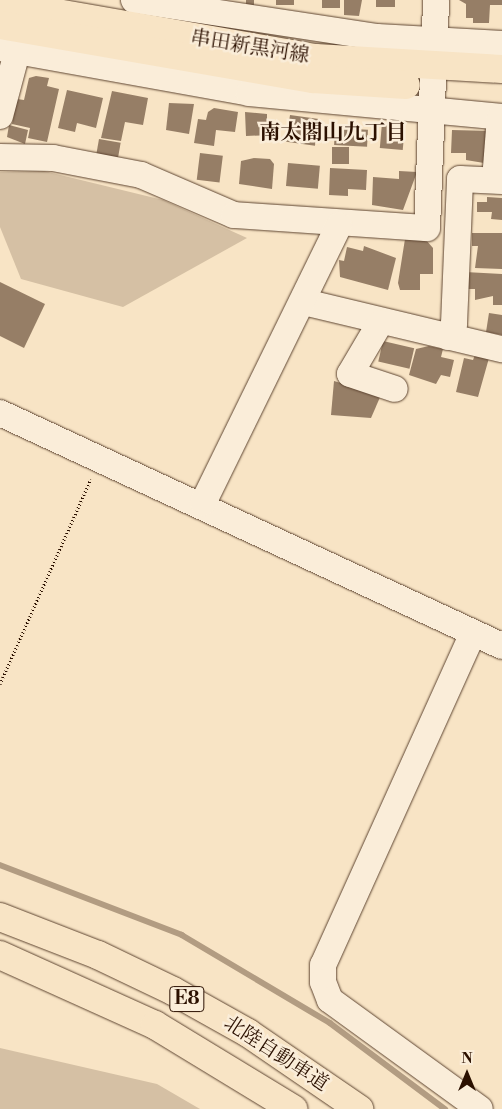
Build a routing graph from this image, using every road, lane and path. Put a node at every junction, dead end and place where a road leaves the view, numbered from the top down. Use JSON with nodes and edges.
{"nodes":[{"id":1,"x":134,"y":0,"type":"edge"},
{"id":2,"x":436,"y":0,"type":"edge"},
{"id":3,"x":0,"y":3,"type":"edge"},
{"id":4,"x":0,"y":25,"type":"edge"},
{"id":5,"x":434,"y":41,"type":"junction"},
{"id":6,"x":502,"y":44,"type":"edge"},
{"id":7,"x":9,"y":50,"type":"edge"},
{"id":8,"x":502,"y":69,"type":"edge"},
{"id":9,"x":433,"y":88,"type":"junction"},
{"id":10,"x":502,"y":88,"type":"edge"},
{"id":11,"x":0,"y":116,"type":"edge"},
{"id":12,"x":501,"y":117,"type":"edge"},
{"id":13,"x":0,"y":157,"type":"edge"},
{"id":14,"x":499,"y":180,"type":"edge"},
{"id":15,"x":339,"y":225,"type":"junction"},
{"id":16,"x":304,"y":302,"type":"junction"},
{"id":17,"x":380,"y":322,"type":"junction"},
{"id":18,"x":448,"y":337,"type":"junction"},
{"id":19,"x":502,"y":349,"type":"edge"},
{"id":20,"x":395,"y":389,"type":"dead end"},
{"id":21,"x":0,"y":412,"type":"edge"},
{"id":22,"x":101,"y":458,"type":"junction"},
{"id":23,"x":203,"y":503,"type":"junction"},
{"id":24,"x":473,"y":633,"type":"junction"},
{"id":25,"x":502,"y":646,"type":"edge"},
{"id":26,"x":0,"y":684,"type":"edge"},
{"id":27,"x":0,"y":917,"type":"edge"},
{"id":28,"x":0,"y":955,"type":"edge"},
{"id":29,"x":293,"y":1109,"type":"edge"},
{"id":30,"x":359,"y":1109,"type":"edge"},
{"id":31,"x":480,"y":1109,"type":"edge"}],
"edges":[{"from":1,"to":5,"type":"street"},
{"from":2,"to":5,"type":"street"},
{"from":3,"to":9,"type":"main road","name":"串田新黒河線"},
{"from":4,"to":9,"type":"main road","name":"串田新黒河線"},
{"from":5,"to":6,"type":"street"},
{"from":5,"to":9,"type":"street"},
{"from":7,"to":9,"type":"street"},
{"from":7,"to":11,"type":"street"},
{"from":8,"to":9,"type":"main road","name":"串田新黒河線"},
{"from":9,"to":10,"type":"main road","name":"串田新黒河線"},
{"from":9,"to":12,"type":"street"},
{"from":9,"to":15,"type":"street"},
{"from":12,"to":14,"type":"street"},
{"from":13,"to":15,"type":"street"},
{"from":14,"to":18,"type":"street"},
{"from":15,"to":16,"type":"street"},
{"from":16,"to":17,"type":"street"},
{"from":16,"to":23,"type":"street"},
{"from":17,"to":18,"type":"street"},
{"from":17,"to":20,"type":"street"},
{"from":18,"to":19,"type":"street"},
{"from":21,"to":22,"type":"street"},
{"from":22,"to":23,"type":"street"},
{"from":22,"to":26,"type":"path"},
{"from":23,"to":24,"type":"street"},
{"from":24,"to":25,"type":"street"},
{"from":24,"to":31,"type":"street"},
{"from":27,"to":30,"type":"main road","name":"北陸自動車道","number":"E8"},
{"from":28,"to":29,"type":"main road","name":"北陸自動車道","number":"E8"}]}
